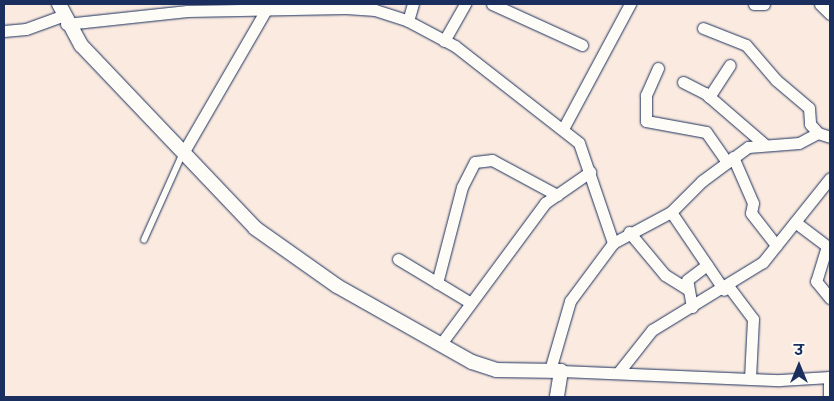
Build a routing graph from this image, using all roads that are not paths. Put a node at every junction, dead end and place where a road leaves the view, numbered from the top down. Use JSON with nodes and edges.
{"nodes":[{"id":1,"x":413,"y":4,"type":"edge"},
{"id":2,"x":465,"y":4,"type":"edge"},
{"id":3,"x":492,"y":4,"type":"edge"},
{"id":4,"x":630,"y":4,"type":"edge"},
{"id":5,"x":754,"y":4,"type":"edge"},
{"id":6,"x":764,"y":4,"type":"edge"},
{"id":7,"x":820,"y":4,"type":"edge"},
{"id":8,"x":346,"y":6,"type":"edge"},
{"id":9,"x":186,"y":7,"type":"edge"},
{"id":10,"x":266,"y":10,"type":"junction"},
{"id":11,"x":62,"y":14,"type":"edge"},
{"id":12,"x":830,"y":14,"type":"edge"},
{"id":13,"x":408,"y":21,"type":"junction"},
{"id":14,"x":702,"y":28,"type":"dead end"},
{"id":15,"x":4,"y":31,"type":"edge"},
{"id":16,"x":444,"y":41,"type":"junction"},
{"id":17,"x":582,"y":45,"type":"dead end"},
{"id":18,"x":730,"y":65,"type":"dead end"},
{"id":19,"x":658,"y":68,"type":"dead end"},
{"id":20,"x":683,"y":82,"type":"dead end"},
{"id":21,"x":709,"y":97,"type":"junction"},
{"id":22,"x":564,"y":127,"type":"junction"},
{"id":23,"x":818,"y":133,"type":"junction"},
{"id":24,"x":830,"y":137,"type":"edge"},
{"id":25,"x":764,"y":144,"type":"junction"},
{"id":26,"x":182,"y":153,"type":"junction"},
{"id":27,"x":730,"y":159,"type":"junction"},
{"id":28,"x":590,"y":172,"type":"junction"},
{"id":29,"x":830,"y":178,"type":"edge"},
{"id":30,"x":557,"y":195,"type":"junction"},
{"id":31,"x":671,"y":212,"type":"junction"},
{"id":32,"x":795,"y":222,"type":"junction"},
{"id":33,"x":629,"y":232,"type":"junction"},
{"id":34,"x":144,"y":240,"type":"dead end"},
{"id":35,"x":613,"y":242,"type":"junction"},
{"id":36,"x":776,"y":245,"type":"junction"},
{"id":37,"x":829,"y":245,"type":"edge"},
{"id":38,"x":398,"y":259,"type":"dead end"},
{"id":39,"x":706,"y":265,"type":"junction"},
{"id":40,"x":437,"y":282,"type":"junction"},
{"id":41,"x":726,"y":288,"type":"junction"},
{"id":42,"x":687,"y":289,"type":"junction"},
{"id":43,"x":830,"y":298,"type":"edge"},
{"id":44,"x":471,"y":303,"type":"junction"},
{"id":45,"x":692,"y":307,"type":"junction"},
{"id":46,"x":440,"y":345,"type":"junction"},
{"id":47,"x":555,"y":370,"type":"junction"},
{"id":48,"x":618,"y":373,"type":"junction"},
{"id":49,"x":830,"y":377,"type":"edge"},
{"id":50,"x":750,"y":379,"type":"junction"},
{"id":51,"x":557,"y":397,"type":"edge"},
{"id":52,"x":829,"y":397,"type":"edge"}],
"edges":[{"from":1,"to":13,"type":"street"},
{"from":2,"to":16,"type":"street"},
{"from":3,"to":17,"type":"street"},
{"from":4,"to":22,"type":"street"},
{"from":5,"to":6,"type":"street"},
{"from":7,"to":12,"type":"street"},
{"from":8,"to":10,"type":"street"},
{"from":8,"to":13,"type":"street"},
{"from":9,"to":10,"type":"street"},
{"from":9,"to":11,"type":"street"},
{"from":10,"to":26,"type":"street"},
{"from":11,"to":15,"type":"street"},
{"from":11,"to":26,"type":"street"},
{"from":13,"to":16,"type":"street"},
{"from":14,"to":23,"type":"street"},
{"from":16,"to":22,"type":"street"},
{"from":18,"to":21,"type":"street"},
{"from":19,"to":27,"type":"street"},
{"from":20,"to":21,"type":"street"},
{"from":21,"to":25,"type":"street"},
{"from":22,"to":28,"type":"street"},
{"from":23,"to":24,"type":"street"},
{"from":23,"to":25,"type":"street"},
{"from":25,"to":27,"type":"street"},
{"from":26,"to":34,"type":"lane"},
{"from":26,"to":46,"type":"street"},
{"from":27,"to":31,"type":"street"},
{"from":27,"to":36,"type":"street"},
{"from":28,"to":30,"type":"street"},
{"from":28,"to":35,"type":"street"},
{"from":29,"to":32,"type":"street"},
{"from":30,"to":40,"type":"street"},
{"from":30,"to":44,"type":"street"},
{"from":31,"to":33,"type":"street"},
{"from":31,"to":39,"type":"street"},
{"from":32,"to":36,"type":"street"},
{"from":32,"to":37,"type":"street"},
{"from":33,"to":35,"type":"street"},
{"from":33,"to":42,"type":"street"},
{"from":35,"to":47,"type":"street"},
{"from":36,"to":41,"type":"street"},
{"from":37,"to":43,"type":"street"},
{"from":38,"to":40,"type":"street"},
{"from":39,"to":41,"type":"street"},
{"from":39,"to":42,"type":"street"},
{"from":40,"to":44,"type":"street"},
{"from":41,"to":45,"type":"street"},
{"from":41,"to":50,"type":"street"},
{"from":42,"to":45,"type":"street"},
{"from":44,"to":46,"type":"street"},
{"from":45,"to":48,"type":"street"},
{"from":46,"to":47,"type":"street"},
{"from":47,"to":48,"type":"street"},
{"from":47,"to":51,"type":"street"},
{"from":48,"to":50,"type":"street"},
{"from":49,"to":50,"type":"street"},
{"from":49,"to":52,"type":"street"}]}
